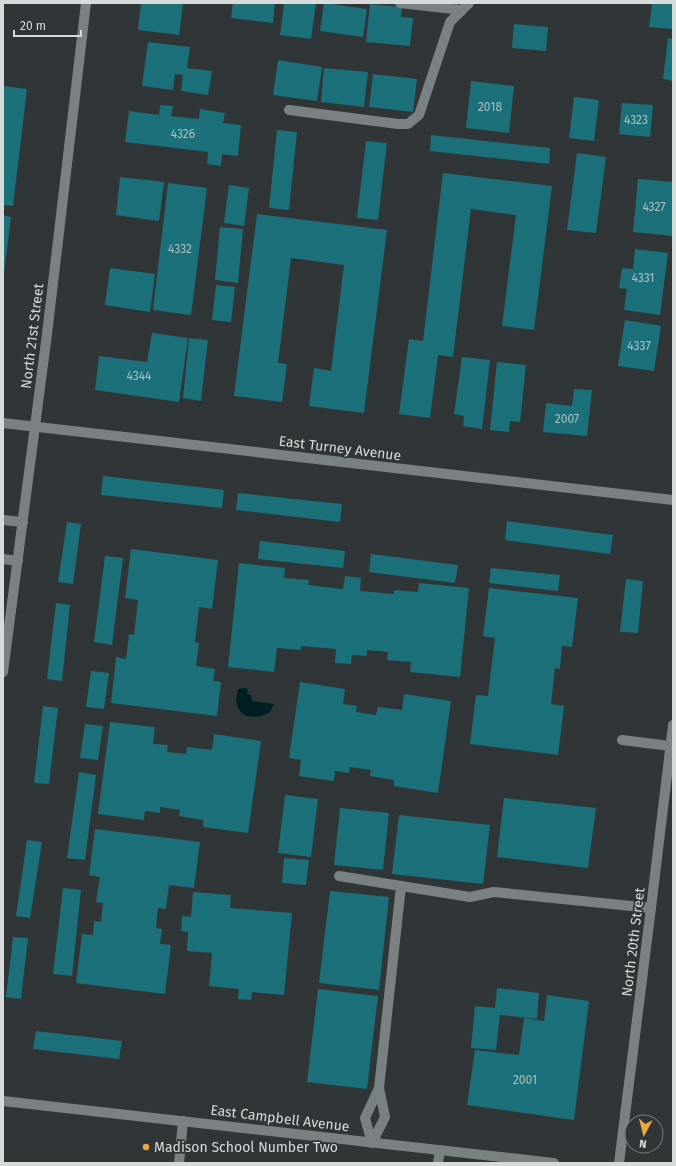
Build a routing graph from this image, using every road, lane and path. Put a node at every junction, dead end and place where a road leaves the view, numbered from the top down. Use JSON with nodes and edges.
{"nodes":[{"id":1,"x":86,"y":3,"type":"edge"},
{"id":2,"x":400,"y":3,"type":"edge"},
{"id":3,"x":466,"y":7,"type":"edge"},
{"id":4,"x":289,"y":110,"type":"dead end"},
{"id":5,"x":3,"y":422,"type":"edge"},
{"id":6,"x":34,"y":426,"type":"junction"},
{"id":7,"x":673,"y":500,"type":"edge"},
{"id":8,"x":3,"y":520,"type":"edge"},
{"id":9,"x":23,"y":522,"type":"junction"},
{"id":10,"x":3,"y":559,"type":"edge"},
{"id":11,"x":18,"y":561,"type":"junction"},
{"id":12,"x":4,"y":651,"type":"edge"},
{"id":13,"x":3,"y":672,"type":"edge"},
{"id":14,"x":673,"y":725,"type":"edge"},
{"id":15,"x":622,"y":740,"type":"dead end"},
{"id":16,"x":670,"y":746,"type":"junction"},
{"id":17,"x":339,"y":876,"type":"dead end"},
{"id":18,"x":401,"y":886,"type":"junction"},
{"id":19,"x":651,"y":908,"type":"junction"},
{"id":20,"x":379,"y":1088,"type":"junction"},
{"id":21,"x":3,"y":1101,"type":"edge"},
{"id":22,"x":183,"y":1121,"type":"junction"},
{"id":23,"x":372,"y":1143,"type":"junction"},
{"id":24,"x":440,"y":1150,"type":"junction"},
{"id":25,"x":179,"y":1163,"type":"edge"},
{"id":26,"x":438,"y":1163,"type":"edge"},
{"id":27,"x":554,"y":1163,"type":"edge"},
{"id":28,"x":619,"y":1163,"type":"edge"}],
"edges":[{"from":1,"to":6,"type":"street","name":"North 21st Street"},
{"from":2,"to":3,"type":"street"},
{"from":3,"to":4,"type":"street"},
{"from":5,"to":6,"type":"street","name":"East Turney Avenue"},
{"from":6,"to":7,"type":"street","name":"East Turney Avenue"},
{"from":6,"to":9,"type":"street","name":"North 21st Street"},
{"from":8,"to":9,"type":"street"},
{"from":9,"to":11,"type":"street","name":"North 21st Street"},
{"from":10,"to":11,"type":"street"},
{"from":11,"to":12,"type":"street","name":"North 21st Street"},
{"from":12,"to":13,"type":"street","name":"North 21st Street"},
{"from":14,"to":16,"type":"street","name":"North 20th Street"},
{"from":15,"to":16,"type":"street"},
{"from":16,"to":19,"type":"street","name":"North 20th Street"},
{"from":17,"to":18,"type":"street"},
{"from":18,"to":19,"type":"street"},
{"from":18,"to":20,"type":"street"},
{"from":19,"to":28,"type":"street","name":"North 20th Street"},
{"from":20,"to":23,"type":"street"},
{"from":20,"to":23,"type":"street"},
{"from":21,"to":22,"type":"street","name":"East Campbell Avenue"},
{"from":22,"to":23,"type":"street","name":"East Campbell Avenue"},
{"from":22,"to":25,"type":"street"},
{"from":23,"to":24,"type":"street","name":"East Campbell Avenue"},
{"from":24,"to":26,"type":"street"},
{"from":24,"to":27,"type":"street","name":"East Campbell Avenue"}]}
